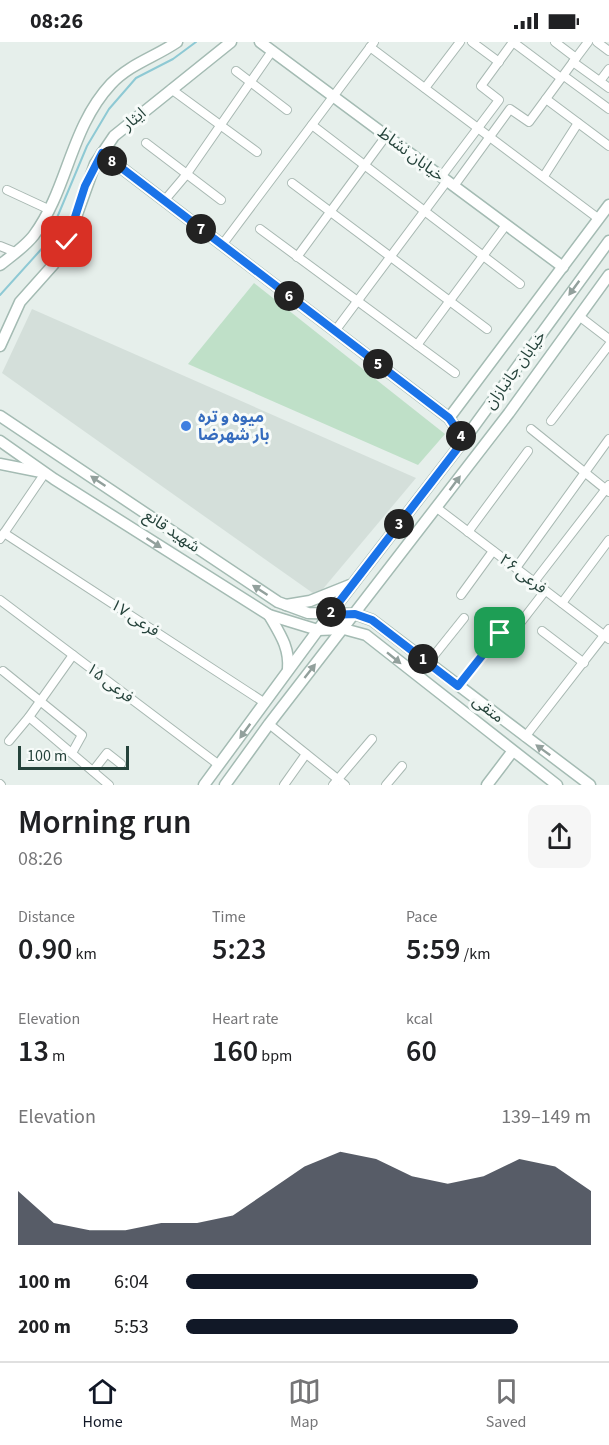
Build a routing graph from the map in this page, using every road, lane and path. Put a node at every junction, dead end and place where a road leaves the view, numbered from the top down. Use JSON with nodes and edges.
{"nodes":[{"id":1,"x":177,"y":42,"type":"edge"},
{"id":2,"x":231,"y":42,"type":"edge"},
{"id":3,"x":260,"y":42,"type":"edge"},
{"id":4,"x":460,"y":42,"type":"edge"},
{"id":5,"x":472,"y":42,"type":"edge"},
{"id":6,"x":513,"y":42,"type":"edge"},
{"id":7,"x":555,"y":42,"type":"edge"},
{"id":8,"x":588,"y":42,"type":"edge"},
{"id":9,"x":597,"y":42,"type":"edge"},
{"id":10,"x":372,"y":45,"type":"edge"},
{"id":11,"x":272,"y":51,"type":"junction"},
{"id":12,"x":609,"y":51,"type":"edge"},
{"id":13,"x":575,"y":60,"type":"junction"},
{"id":14,"x":499,"y":62,"type":"junction"},
{"id":15,"x":609,"y":69,"type":"edge"},
{"id":16,"x":236,"y":71,"type":"dead end"},
{"id":17,"x":562,"y":77,"type":"junction"},
{"id":18,"x":600,"y":81,"type":"junction"},
{"id":19,"x":251,"y":83,"type":"junction"},
{"id":20,"x":425,"y":88,"type":"junction"},
{"id":21,"x":609,"y":88,"type":"edge"},
{"id":22,"x":171,"y":89,"type":"junction"},
{"id":23,"x":334,"y":96,"type":"junction"},
{"id":24,"x":546,"y":99,"type":"junction"},
{"id":25,"x":609,"y":109,"type":"edge"},
{"id":26,"x":287,"y":110,"type":"dead end"},
{"id":27,"x":578,"y":123,"type":"junction"},
{"id":28,"x":312,"y":125,"type":"junction"},
{"id":29,"x":220,"y":126,"type":"junction"},
{"id":30,"x":478,"y":128,"type":"junction"},
{"id":31,"x":386,"y":136,"type":"junction"},
{"id":32,"x":490,"y":137,"type":"junction"},
{"id":33,"x":146,"y":143,"type":"dead end"},
{"id":34,"x":609,"y":147,"type":"edge"},
{"id":35,"x":257,"y":152,"type":"dead end"},
{"id":36,"x":102,"y":153,"type":"junction"},
{"id":37,"x":364,"y":165,"type":"junction"},
{"id":38,"x":186,"y":175,"type":"junction"},
{"id":39,"x":544,"y":176,"type":"junction"},
{"id":40,"x":448,"y":181,"type":"junction"},
{"id":41,"x":292,"y":183,"type":"dead end"},
{"id":42,"x":7,"y":190,"type":"dead end"},
{"id":43,"x":221,"y":200,"type":"dead end"},
{"id":44,"x":164,"y":201,"type":"junction"},
{"id":45,"x":609,"y":205,"type":"edge"},
{"id":46,"x":48,"y":209,"type":"junction"},
{"id":47,"x":424,"y":211,"type":"junction"},
{"id":48,"x":329,"y":213,"type":"junction"},
{"id":49,"x":599,"y":219,"type":"junction"},
{"id":50,"x":506,"y":225,"type":"junction"},
{"id":51,"x":260,"y":229,"type":"dead end"},
{"id":52,"x":609,"y":241,"type":"edge"},
{"id":53,"x":222,"y":245,"type":"junction"},
{"id":54,"x":0,"y":246,"type":"edge"},
{"id":55,"x":15,"y":252,"type":"junction"},
{"id":56,"x":390,"y":256,"type":"junction"},
{"id":57,"x":484,"y":256,"type":"junction"},
{"id":58,"x":297,"y":257,"type":"junction"},
{"id":59,"x":0,"y":265,"type":"edge"},
{"id":60,"x":563,"y":267,"type":"junction"},
{"id":61,"x":609,"y":275,"type":"edge"},
{"id":62,"x":520,"y":284,"type":"dead end"},
{"id":63,"x":358,"y":301,"type":"junction"},
{"id":64,"x":449,"y":301,"type":"junction"},
{"id":65,"x":579,"y":316,"type":"junction"},
{"id":66,"x":487,"y":329,"type":"dead end"},
{"id":67,"x":335,"y":331,"type":"junction"},
{"id":68,"x":609,"y":339,"type":"edge"},
{"id":69,"x":417,"y":345,"type":"junction"},
{"id":70,"x":609,"y":345,"type":"edge"},
{"id":71,"x":0,"y":346,"type":"edge"},
{"id":72,"x":455,"y":373,"type":"dead end"},
{"id":73,"x":0,"y":416,"type":"edge"},
{"id":74,"x":449,"y":418,"type":"junction"},
{"id":75,"x":551,"y":421,"type":"dead end"},
{"id":76,"x":531,"y":429,"type":"dead end"},
{"id":77,"x":609,"y":439,"type":"edge"},
{"id":78,"x":464,"y":440,"type":"junction"},
{"id":79,"x":0,"y":441,"type":"edge"},
{"id":80,"x":528,"y":451,"type":"dead end"},
{"id":81,"x":0,"y":464,"type":"edge"},
{"id":82,"x":45,"y":473,"type":"junction"},
{"id":83,"x":584,"y":473,"type":"junction"},
{"id":84,"x":608,"y":489,"type":"edge"},
{"id":85,"x":437,"y":508,"type":"junction"},
{"id":86,"x":468,"y":532,"type":"junction"},
{"id":87,"x":2,"y":536,"type":"edge"},
{"id":88,"x":609,"y":540,"type":"edge"},
{"id":89,"x":493,"y":551,"type":"junction"},
{"id":90,"x":516,"y":568,"type":"junction"},
{"id":91,"x":534,"y":582,"type":"junction"},
{"id":92,"x":353,"y":583,"type":"junction"},
{"id":93,"x":545,"y":591,"type":"junction"},
{"id":94,"x":461,"y":595,"type":"dead end"},
{"id":95,"x":0,"y":600,"type":"edge"},
{"id":96,"x":562,"y":603,"type":"junction"},
{"id":97,"x":286,"y":605,"type":"junction"},
{"id":98,"x":355,"y":614,"type":"junction"},
{"id":99,"x":269,"y":615,"type":"junction"},
{"id":100,"x":329,"y":615,"type":"junction"},
{"id":101,"x":464,"y":618,"type":"dead end"},
{"id":102,"x":344,"y":628,"type":"junction"},
{"id":103,"x":318,"y":630,"type":"junction"},
{"id":104,"x":514,"y":631,"type":"dead end"},
{"id":105,"x":542,"y":631,"type":"dead end"},
{"id":106,"x":500,"y":633,"type":"dead end"},
{"id":107,"x":607,"y":635,"type":"edge"},
{"id":108,"x":73,"y":655,"type":"junction"},
{"id":109,"x":428,"y":663,"type":"junction"},
{"id":110,"x":584,"y":663,"type":"junction"},
{"id":111,"x":3,"y":671,"type":"dead end"},
{"id":112,"x":288,"y":671,"type":"junction"},
{"id":113,"x":277,"y":686,"type":"junction"},
{"id":114,"x":458,"y":686,"type":"junction"},
{"id":115,"x":290,"y":697,"type":"junction"},
{"id":116,"x":40,"y":702,"type":"junction"},
{"id":117,"x":265,"y":703,"type":"junction"},
{"id":118,"x":29,"y":717,"type":"junction"},
{"id":119,"x":268,"y":724,"type":"junction"},
{"id":120,"x":525,"y":737,"type":"junction"},
{"id":121,"x":372,"y":740,"type":"dead end"},
{"id":122,"x":9,"y":741,"type":"dead end"},
{"id":123,"x":512,"y":752,"type":"junction"},
{"id":124,"x":72,"y":753,"type":"junction"},
{"id":125,"x":306,"y":754,"type":"junction"},
{"id":126,"x":121,"y":764,"type":"dead end"},
{"id":127,"x":219,"y":765,"type":"junction"},
{"id":128,"x":402,"y":766,"type":"dead end"},
{"id":129,"x":93,"y":771,"type":"junction"},
{"id":130,"x":335,"y":782,"type":"edge"},
{"id":131,"x":552,"y":784,"type":"edge"},
{"id":132,"x":109,"y":785,"type":"edge"},
{"id":133,"x":204,"y":785,"type":"edge"},
{"id":134,"x":225,"y":785,"type":"edge"},
{"id":135,"x":284,"y":785,"type":"edge"},
{"id":136,"x":345,"y":785,"type":"edge"},
{"id":137,"x":386,"y":785,"type":"edge"},
{"id":138,"x":488,"y":785,"type":"edge"},
{"id":139,"x":590,"y":785,"type":"edge"}],
"edges":[{"from":1,"to":46,"type":"street"},
{"from":2,"to":22,"type":"street","name":"ایثار"},
{"from":3,"to":11,"type":"street","name":"خیابان نشاط"},
{"from":4,"to":20,"type":"street"},
{"from":5,"to":14,"type":"street"},
{"from":6,"to":14,"type":"street"},
{"from":6,"to":17,"type":"street"},
{"from":7,"to":13,"type":"street"},
{"from":8,"to":13,"type":"street"},
{"from":9,"to":12,"type":"street"},
{"from":10,"to":20,"type":"street"},
{"from":10,"to":23,"type":"street"},
{"from":11,"to":19,"type":"street"},
{"from":11,"to":23,"type":"street","name":"خیابان نشاط"},
{"from":13,"to":17,"type":"street"},
{"from":13,"to":18,"type":"street"},
{"from":14,"to":30,"type":"street"},
{"from":15,"to":18,"type":"street"},
{"from":16,"to":19,"type":"street"},
{"from":17,"to":24,"type":"street"},
{"from":17,"to":25,"type":"street"},
{"from":18,"to":21,"type":"street"},
{"from":19,"to":26,"type":"street"},
{"from":19,"to":29,"type":"street"},
{"from":20,"to":30,"type":"street"},
{"from":22,"to":29,"type":"street"},
{"from":22,"to":36,"type":"street","name":"ایثار"},
{"from":23,"to":28,"type":"street"},
{"from":23,"to":31,"type":"street","name":"خیابان نشاط"},
{"from":24,"to":27,"type":"street"},
{"from":24,"to":32,"type":"street"},
{"from":27,"to":34,"type":"street"},
{"from":27,"to":39,"type":"street"},
{"from":28,"to":37,"type":"street"},
{"from":28,"to":53,"type":"street"},
{"from":29,"to":35,"type":"street"},
{"from":29,"to":38,"type":"street"},
{"from":30,"to":32,"type":"street"},
{"from":30,"to":40,"type":"street"},
{"from":31,"to":37,"type":"street"},
{"from":31,"to":40,"type":"street","name":"خیابان نشاط"},
{"from":32,"to":39,"type":"street"},
{"from":32,"to":40,"type":"street"},
{"from":33,"to":38,"type":"street"},
{"from":36,"to":44,"type":"street"},
{"from":36,"to":71,"type":"street","name":"ایثار"},
{"from":37,"to":47,"type":"street"},
{"from":37,"to":48,"type":"street"},
{"from":38,"to":43,"type":"street"},
{"from":38,"to":44,"type":"street"},
{"from":39,"to":49,"type":"street"},
{"from":40,"to":47,"type":"street"},
{"from":40,"to":50,"type":"street","name":"خیابان نشاط"},
{"from":41,"to":48,"type":"street"},
{"from":42,"to":46,"type":"street"},
{"from":44,"to":53,"type":"street"},
{"from":45,"to":49,"type":"street"},
{"from":46,"to":55,"type":"street"},
{"from":47,"to":56,"type":"street"},
{"from":47,"to":57,"type":"street"},
{"from":48,"to":56,"type":"street"},
{"from":48,"to":58,"type":"street"},
{"from":49,"to":60,"type":"street"},
{"from":50,"to":57,"type":"street"},
{"from":50,"to":60,"type":"street","name":"خیابان نشاط"},
{"from":51,"to":58,"type":"street"},
{"from":52,"to":78,"type":"street","name":"خیابان جانبازان","one_way":true},
{"from":53,"to":67,"type":"street"},
{"from":54,"to":55,"type":"street"},
{"from":55,"to":59,"type":"street"},
{"from":56,"to":63,"type":"street"},
{"from":56,"to":64,"type":"street"},
{"from":57,"to":62,"type":"street"},
{"from":57,"to":64,"type":"street"},
{"from":58,"to":63,"type":"street"},
{"from":60,"to":74,"type":"street"},
{"from":61,"to":65,"type":"street","name":"خیابان جانبازان"},
{"from":63,"to":67,"type":"street"},
{"from":63,"to":69,"type":"street"},
{"from":64,"to":66,"type":"street"},
{"from":64,"to":69,"type":"street"},
{"from":65,"to":68,"type":"street"},
{"from":85,"to":65,"type":"street","name":"خیابان جانبازان","one_way":true},
{"from":67,"to":74,"type":"street"},
{"from":69,"to":72,"type":"street"},
{"from":70,"to":75,"type":"street"},
{"from":97,"to":73,"type":"street","name":"شهید قانع","one_way":true},
{"from":74,"to":78,"type":"street"},
{"from":76,"to":83,"type":"street"},
{"from":77,"to":83,"type":"street"},
{"from":78,"to":92,"type":"street","name":"خیابان جانبازان"},
{"from":79,"to":82,"type":"street","name":"شهید قانع"},
{"from":80,"to":86,"type":"street"},
{"from":81,"to":82,"type":"street"},
{"from":82,"to":87,"type":"street"},
{"from":82,"to":99,"type":"street","name":"شهید قانع","one_way":true},
{"from":83,"to":84,"type":"street"},
{"from":83,"to":90,"type":"street"},
{"from":84,"to":91,"type":"street"},
{"from":85,"to":86,"type":"street","name":"فرعی ۲۶"},
{"from":85,"to":98,"type":"street","name":"خیابان جانبازان"},
{"from":86,"to":89,"type":"street","name":"فرعی ۲۶"},
{"from":87,"to":117,"type":"street","name":"فرعی ۱۷"},
{"from":88,"to":96,"type":"street"},
{"from":89,"to":90,"type":"street","name":"فرعی ۲۶"},
{"from":89,"to":94,"type":"street"},
{"from":90,"to":91,"type":"street","name":"فرعی ۲۶"},
{"from":91,"to":93,"type":"street","name":"فرعی ۲۶"},
{"from":92,"to":97,"type":"street"},
{"from":92,"to":100,"type":"street","name":"خیابان جانبازان"},
{"from":93,"to":96,"type":"street","name":"فرعی ۲۶"},
{"from":93,"to":104,"type":"street"},
{"from":95,"to":108,"type":"street","name":"فرعی ۱۵"},
{"from":96,"to":107,"type":"street","name":"فرعی ۲۶"},
{"from":97,"to":100,"type":"street","name":"شهید قانع"},
{"from":98,"to":100,"type":"street","name":"شهید قانع"},
{"from":98,"to":102,"type":"street","name":"خیابان جانبازان"},
{"from":98,"to":109,"type":"street","name":"متقی"},
{"from":99,"to":103,"type":"street","name":"شهید قانع"},
{"from":99,"to":112,"type":"street"},
{"from":100,"to":103,"type":"street","name":"خیابان جانبازان"},
{"from":101,"to":109,"type":"street"},
{"from":102,"to":103,"type":"street","name":"شهید قانع"},
{"from":115,"to":102,"type":"street","name":"خیابان جانبازان","one_way":true},
{"from":102,"to":123,"type":"street","name":"متقی","one_way":true},
{"from":103,"to":112,"type":"street","name":"خیابان جانبازان"},
{"from":105,"to":110,"type":"street"},
{"from":106,"to":114,"type":"street"},
{"from":107,"to":110,"type":"street"},
{"from":108,"to":116,"type":"street"},
{"from":108,"to":127,"type":"street","name":"فرعی ۱۵"},
{"from":109,"to":114,"type":"street","name":"متقی"},
{"from":110,"to":120,"type":"street"},
{"from":111,"to":116,"type":"street"},
{"from":112,"to":113,"type":"street","name":"خیابان جانبازان"},
{"from":113,"to":115,"type":"street"},
{"from":113,"to":117,"type":"street","name":"خیابان جانبازان"},
{"from":114,"to":120,"type":"street","name":"متقی"},
{"from":115,"to":119,"type":"street","name":"خیابان جانبازان"},
{"from":116,"to":118,"type":"street"},
{"from":116,"to":124,"type":"street"},
{"from":117,"to":127,"type":"street","name":"خیابان جانبازان","one_way":true},
{"from":118,"to":122,"type":"street"},
{"from":118,"to":124,"type":"street"},
{"from":119,"to":125,"type":"street"},
{"from":119,"to":134,"type":"street","name":"خیابان جانبازان"},
{"from":139,"to":120,"type":"street","name":"متقی","one_way":true},
{"from":121,"to":130,"type":"street"},
{"from":123,"to":131,"type":"street","name":"متقی"},
{"from":123,"to":138,"type":"street"},
{"from":124,"to":129,"type":"street"},
{"from":125,"to":130,"type":"street"},
{"from":125,"to":135,"type":"street"},
{"from":126,"to":129,"type":"street"},
{"from":127,"to":133,"type":"street","name":"خیابان جانبازان"},
{"from":128,"to":137,"type":"street"},
{"from":129,"to":132,"type":"street"},
{"from":130,"to":136,"type":"street"}]}
